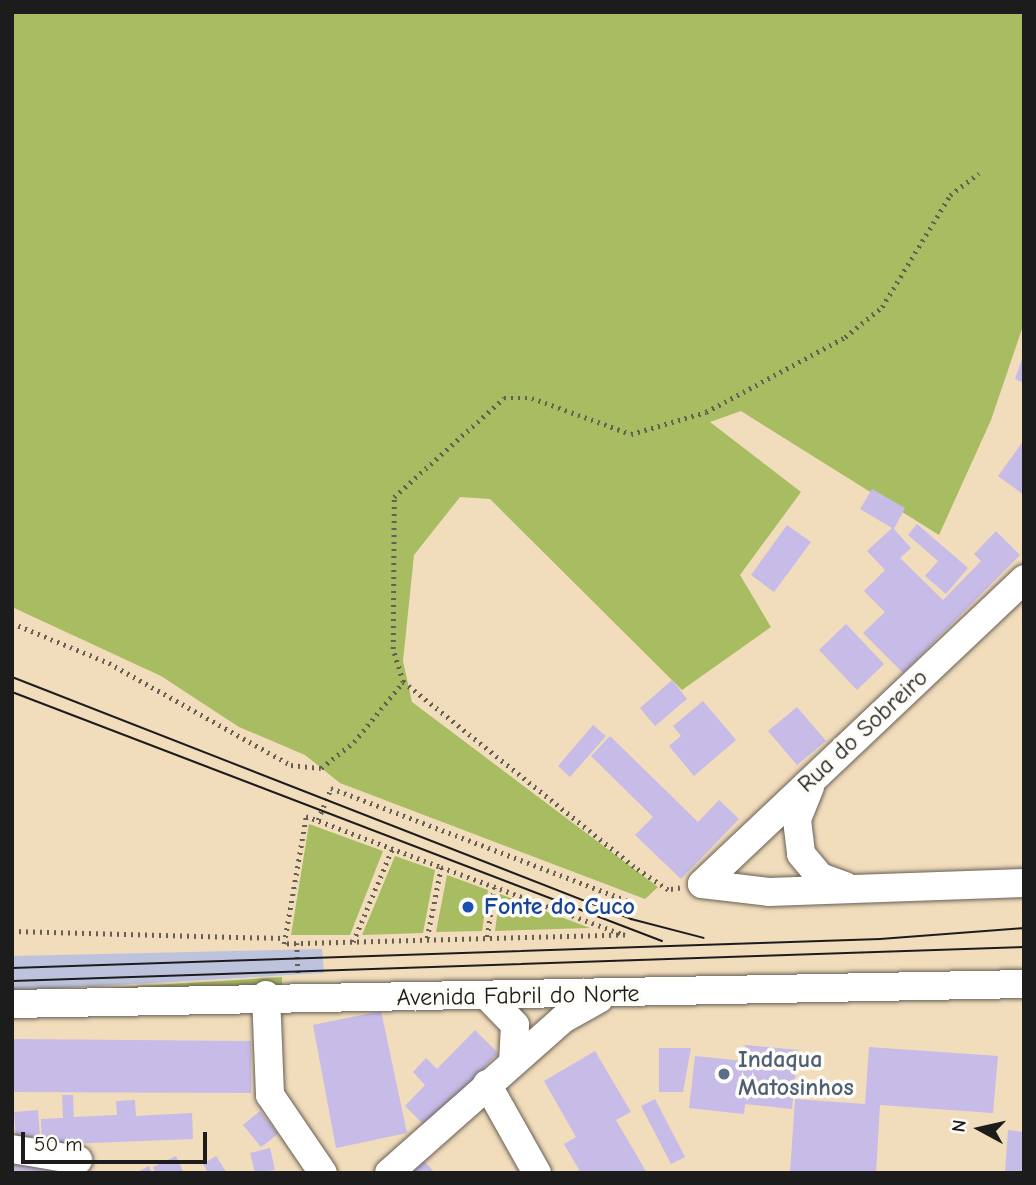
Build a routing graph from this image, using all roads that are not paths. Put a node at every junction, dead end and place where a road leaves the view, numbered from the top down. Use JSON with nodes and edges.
{"nodes":[{"id":1,"x":1024,"y":579,"type":"edge"},
{"id":2,"x":817,"y":775,"type":"junction"},
{"id":3,"x":1024,"y":883,"type":"edge"},
{"id":4,"x":854,"y":889,"type":"junction"},
{"id":5,"x":1024,"y":984,"type":"edge"},
{"id":6,"x":266,"y":995,"type":"junction"},
{"id":7,"x":604,"y":997,"type":"junction"},
{"id":8,"x":490,"y":999,"type":"junction"},
{"id":9,"x":12,"y":1004,"type":"edge"},
{"id":10,"x":513,"y":1062,"type":"junction"},
{"id":11,"x":487,"y":1084,"type":"junction"},
{"id":12,"x":12,"y":1149,"type":"edge"},
{"id":13,"x":78,"y":1160,"type":"dead end"},
{"id":14,"x":323,"y":1173,"type":"edge"},
{"id":15,"x":389,"y":1173,"type":"edge"},
{"id":16,"x":537,"y":1173,"type":"edge"}],
"edges":[{"from":1,"to":2,"type":"street","name":"Rua do Sobreiro"},
{"from":2,"to":4,"type":"street"},
{"from":2,"to":4,"type":"street","name":"Rua do Sobreiro"},
{"from":3,"to":4,"type":"street"},
{"from":5,"to":7,"type":"street","name":"Avenida Fabril do Norte"},
{"from":6,"to":8,"type":"street","name":"Avenida Fabril do Norte"},
{"from":6,"to":9,"type":"street","name":"Avenida Fabril do Norte"},
{"from":6,"to":14,"type":"street"},
{"from":7,"to":8,"type":"street","name":"Avenida Fabril do Norte"},
{"from":7,"to":10,"type":"street"},
{"from":8,"to":10,"type":"street"},
{"from":10,"to":11,"type":"street"},
{"from":11,"to":15,"type":"street"},
{"from":11,"to":16,"type":"street"},
{"from":12,"to":13,"type":"street"}]}
